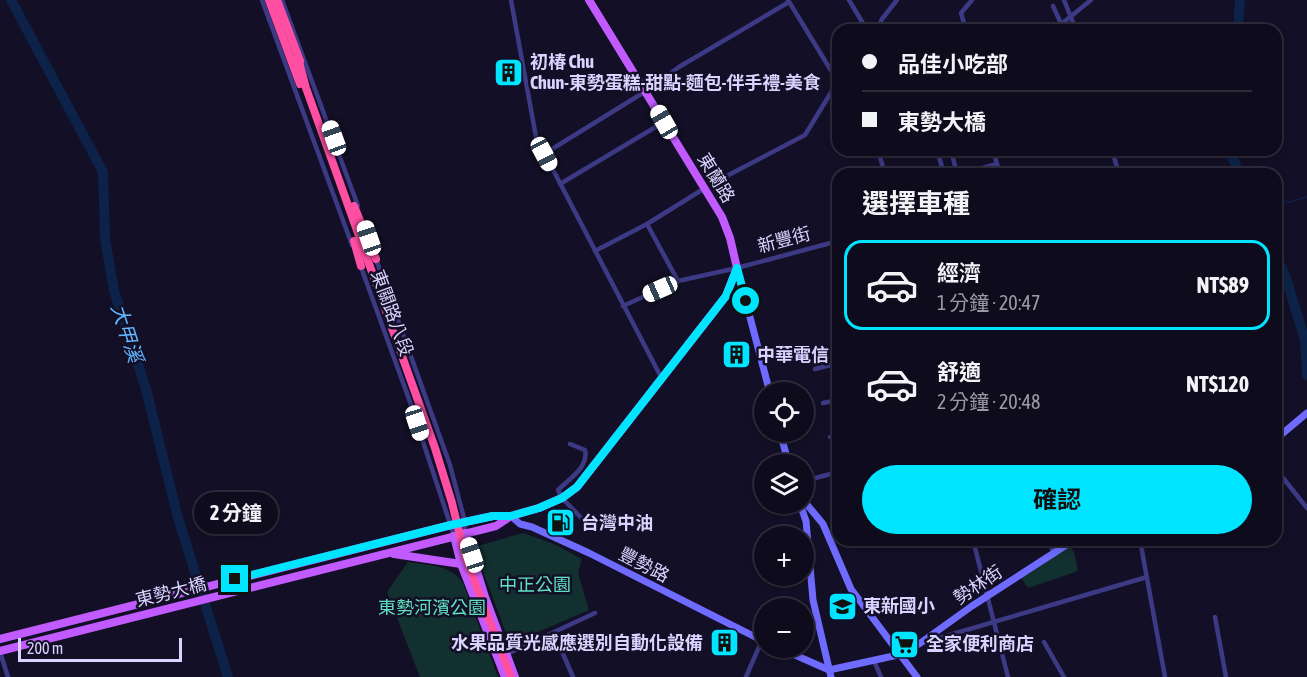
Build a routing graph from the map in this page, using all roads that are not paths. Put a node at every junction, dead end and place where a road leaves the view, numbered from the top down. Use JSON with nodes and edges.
{"nodes":[{"id":1,"x":262,"y":0,"type":"edge"},
{"id":2,"x":269,"y":0,"type":"edge"},
{"id":3,"x":277,"y":0,"type":"edge"},
{"id":4,"x":282,"y":0,"type":"edge"},
{"id":5,"x":511,"y":0,"type":"edge"},
{"id":6,"x":590,"y":0,"type":"edge"},
{"id":7,"x":849,"y":0,"type":"edge"},
{"id":8,"x":897,"y":0,"type":"edge"},
{"id":9,"x":972,"y":0,"type":"edge"},
{"id":10,"x":1064,"y":0,"type":"edge"},
{"id":11,"x":1091,"y":0,"type":"edge"},
{"id":12,"x":788,"y":1,"type":"edge"},
{"id":13,"x":1053,"y":6,"type":"dead end"},
{"id":14,"x":1070,"y":15,"type":"junction"},
{"id":15,"x":1061,"y":23,"type":"joint"},
{"id":16,"x":863,"y":24,"type":"edge"},
{"id":17,"x":880,"y":24,"type":"edge"},
{"id":18,"x":964,"y":24,"type":"edge"},
{"id":19,"x":1074,"y":24,"type":"edge"},
{"id":20,"x":294,"y":58,"type":"junction"},
{"id":21,"x":832,"y":72,"type":"edge"},
{"id":22,"x":646,"y":91,"type":"junction"},
{"id":23,"x":832,"y":92,"type":"edge"},
{"id":24,"x":664,"y":122,"type":"junction"},
{"id":25,"x":544,"y":154,"type":"junction"},
{"id":26,"x":995,"y":156,"type":"edge"},
{"id":27,"x":998,"y":165,"type":"junction"},
{"id":28,"x":985,"y":168,"type":"edge"},
{"id":29,"x":999,"y":168,"type":"edge"},
{"id":30,"x":719,"y":180,"type":"dead end"},
{"id":31,"x":560,"y":184,"type":"junction"},
{"id":32,"x":705,"y":188,"type":"junction"},
{"id":33,"x":647,"y":224,"type":"junction"},
{"id":34,"x":832,"y":243,"type":"edge"},
{"id":35,"x":595,"y":251,"type":"junction"},
{"id":36,"x":376,"y":259,"type":"junction"},
{"id":37,"x":361,"y":266,"type":"junction"},
{"id":38,"x":737,"y":268,"type":"junction"},
{"id":39,"x":678,"y":280,"type":"junction"},
{"id":40,"x":623,"y":306,"type":"junction"},
{"id":41,"x":832,"y":365,"type":"edge"},
{"id":42,"x":815,"y":369,"type":"dead end"},
{"id":43,"x":661,"y":377,"type":"junction"},
{"id":44,"x":767,"y":382,"type":"edge"},
{"id":45,"x":832,"y":401,"type":"edge"},
{"id":46,"x":823,"y":402,"type":"dead end"},
{"id":47,"x":1307,"y":413,"type":"edge"},
{"id":48,"x":1282,"y":434,"type":"edge"},
{"id":49,"x":570,"y":444,"type":"dead end"},
{"id":50,"x":832,"y":474,"type":"edge"},
{"id":51,"x":1282,"y":477,"type":"edge"},
{"id":52,"x":814,"y":478,"type":"edge"},
{"id":53,"x":562,"y":498,"type":"junction"},
{"id":54,"x":1307,"y":508,"type":"edge"},
{"id":55,"x":814,"y":513,"type":"edge"},
{"id":56,"x":804,"y":514,"type":"edge"},
{"id":57,"x":511,"y":516,"type":"junction"},
{"id":58,"x":465,"y":522,"type":"junction"},
{"id":59,"x":451,"y":525,"type":"junction"},
{"id":60,"x":590,"y":527,"type":"dead end"},
{"id":61,"x":465,"y":534,"type":"junction"},
{"id":62,"x":454,"y":536,"type":"junction"},
{"id":63,"x":832,"y":545,"type":"edge"},
{"id":64,"x":832,"y":546,"type":"edge"},
{"id":65,"x":975,"y":546,"type":"edge"},
{"id":66,"x":1051,"y":546,"type":"edge"},
{"id":67,"x":1064,"y":546,"type":"edge"},
{"id":68,"x":1141,"y":546,"type":"edge"},
{"id":69,"x":389,"y":553,"type":"junction"},
{"id":70,"x":1053,"y":553,"type":"junction"},
{"id":71,"x":460,"y":564,"type":"junction"},
{"id":72,"x":1147,"y":577,"type":"junction"},
{"id":73,"x":988,"y":596,"type":"junction"},
{"id":74,"x":485,"y":597,"type":"junction"},
{"id":75,"x":475,"y":601,"type":"junction"},
{"id":76,"x":595,"y":614,"type":"dead end"},
{"id":77,"x":1215,"y":617,"type":"dead end"},
{"id":78,"x":994,"y":624,"type":"junction"},
{"id":79,"x":554,"y":633,"type":"junction"},
{"id":80,"x":754,"y":636,"type":"edge"},
{"id":81,"x":0,"y":639,"type":"edge"},
{"id":82,"x":1044,"y":642,"type":"dead end"},
{"id":83,"x":919,"y":644,"type":"junction"},
{"id":84,"x":0,"y":651,"type":"edge"},
{"id":85,"x":505,"y":655,"type":"junction"},
{"id":86,"x":898,"y":655,"type":"junction"},
{"id":87,"x":755,"y":658,"type":"edge"},
{"id":88,"x":799,"y":658,"type":"edge"},
{"id":89,"x":874,"y":661,"type":"junction"},
{"id":90,"x":830,"y":674,"type":"edge"},
{"id":91,"x":8,"y":677,"type":"edge"},
{"id":92,"x":505,"y":677,"type":"edge"},
{"id":93,"x":513,"y":677,"type":"edge"},
{"id":94,"x":573,"y":677,"type":"edge"},
{"id":95,"x":746,"y":677,"type":"edge"},
{"id":96,"x":881,"y":677,"type":"edge"},
{"id":97,"x":917,"y":677,"type":"edge"},
{"id":98,"x":1008,"y":677,"type":"edge"},
{"id":99,"x":1064,"y":677,"type":"edge"},
{"id":100,"x":1166,"y":677,"type":"edge"},
{"id":101,"x":1226,"y":677,"type":"edge"}],
"edges":[{"from":1,"to":37,"type":"street","name":"東關路八段"},
{"from":2,"to":20,"type":"highway"},
{"from":3,"to":20,"type":"highway"},
{"from":4,"to":36,"type":"street","name":"東關路八段"},
{"from":5,"to":25,"type":"street"},
{"from":6,"to":22,"type":"main road","name":"東蘭路"},
{"from":7,"to":16,"type":"street"},
{"from":8,"to":17,"type":"street"},
{"from":9,"to":18,"type":"street"},
{"from":10,"to":14,"type":"street"},
{"from":11,"to":14,"type":"street"},
{"from":12,"to":21,"type":"street"},
{"from":12,"to":22,"type":"street"},
{"from":13,"to":15,"type":"street"},
{"from":14,"to":15,"type":"street"},
{"from":14,"to":19,"type":"street"},
{"from":20,"to":36,"type":"highway"},
{"from":20,"to":37,"type":"highway"},
{"from":20,"to":85,"type":"highway"},
{"from":22,"to":24,"type":"main road","name":"東蘭路"},
{"from":22,"to":25,"type":"street"},
{"from":23,"to":30,"type":"street"},
{"from":24,"to":31,"type":"street"},
{"from":24,"to":32,"type":"main road","name":"東蘭路"},
{"from":25,"to":31,"type":"street"},
{"from":26,"to":27,"type":"street"},
{"from":27,"to":28,"type":"street"},
{"from":27,"to":29,"type":"street"},
{"from":31,"to":35,"type":"street"},
{"from":32,"to":33,"type":"street"},
{"from":32,"to":38,"type":"main road","name":"東蘭路"},
{"from":33,"to":35,"type":"street"},
{"from":33,"to":39,"type":"street"},
{"from":34,"to":38,"type":"street","name":"新豐街"},
{"from":35,"to":40,"type":"street"},
{"from":36,"to":58,"type":"street","name":"東關路八段"},
{"from":37,"to":59,"type":"street","name":"東關路八段"},
{"from":38,"to":39,"type":"street","name":"新豐街"},
{"from":38,"to":43,"type":"main road","name":"新豐街"},
{"from":38,"to":44,"type":"street","name":"東蘭路"},
{"from":39,"to":40,"type":"street","name":"新豐街"},
{"from":40,"to":43,"type":"street"},
{"from":41,"to":42,"type":"street"},
{"from":43,"to":53,"type":"main road","name":"新豐街"},
{"from":45,"to":46,"type":"street"},
{"from":47,"to":48,"type":"street"},
{"from":49,"to":53,"type":"street"},
{"from":50,"to":52,"type":"street"},
{"from":51,"to":54,"type":"street"},
{"from":53,"to":57,"type":"main road","name":"新豐街"},
{"from":53,"to":60,"type":"street"},
{"from":55,"to":63,"type":"street"},
{"from":56,"to":90,"type":"street"},
{"from":57,"to":58,"type":"main road"},
{"from":57,"to":61,"type":"main road"},
{"from":57,"to":80,"type":"street","name":"豐勢路"},
{"from":58,"to":59,"type":"main road"},
{"from":58,"to":61,"type":"street","name":"東關路八段"},
{"from":59,"to":62,"type":"street","name":"東關路八段"},
{"from":59,"to":81,"type":"main road","name":"東勢大橋"},
{"from":61,"to":62,"type":"main road"},
{"from":61,"to":74,"type":"main road"},
{"from":62,"to":69,"type":"main road","name":"東勢大橋"},
{"from":62,"to":71,"type":"main road"},
{"from":64,"to":86,"type":"street"},
{"from":65,"to":73,"type":"street"},
{"from":66,"to":70,"type":"street"},
{"from":67,"to":70,"type":"street","name":"勢林街"},
{"from":68,"to":72,"type":"street"},
{"from":69,"to":71,"type":"main road"},
{"from":69,"to":84,"type":"main road","name":"東勢大橋"},
{"from":70,"to":73,"type":"street","name":"勢林街"},
{"from":71,"to":75,"type":"main road"},
{"from":72,"to":78,"type":"street"},
{"from":72,"to":100,"type":"street"},
{"from":73,"to":78,"type":"street"},
{"from":73,"to":83,"type":"street","name":"勢林街"},
{"from":74,"to":75,"type":"main road"},
{"from":74,"to":85,"type":"main road"},
{"from":75,"to":92,"type":"main road"},
{"from":76,"to":79,"type":"street"},
{"from":77,"to":101,"type":"street"},
{"from":78,"to":83,"type":"street"},
{"from":78,"to":98,"type":"street"},
{"from":79,"to":85,"type":"street"},
{"from":79,"to":94,"type":"street"},
{"from":82,"to":99,"type":"street"},
{"from":83,"to":86,"type":"street","name":"勢林街"},
{"from":84,"to":91,"type":"street"},
{"from":85,"to":93,"type":"highway"},
{"from":86,"to":89,"type":"street","name":"勢林街"},
{"from":86,"to":97,"type":"street"},
{"from":87,"to":95,"type":"street"},
{"from":88,"to":90,"type":"street"},
{"from":89,"to":90,"type":"street","name":"勢林街"},
{"from":89,"to":96,"type":"street"}]}
